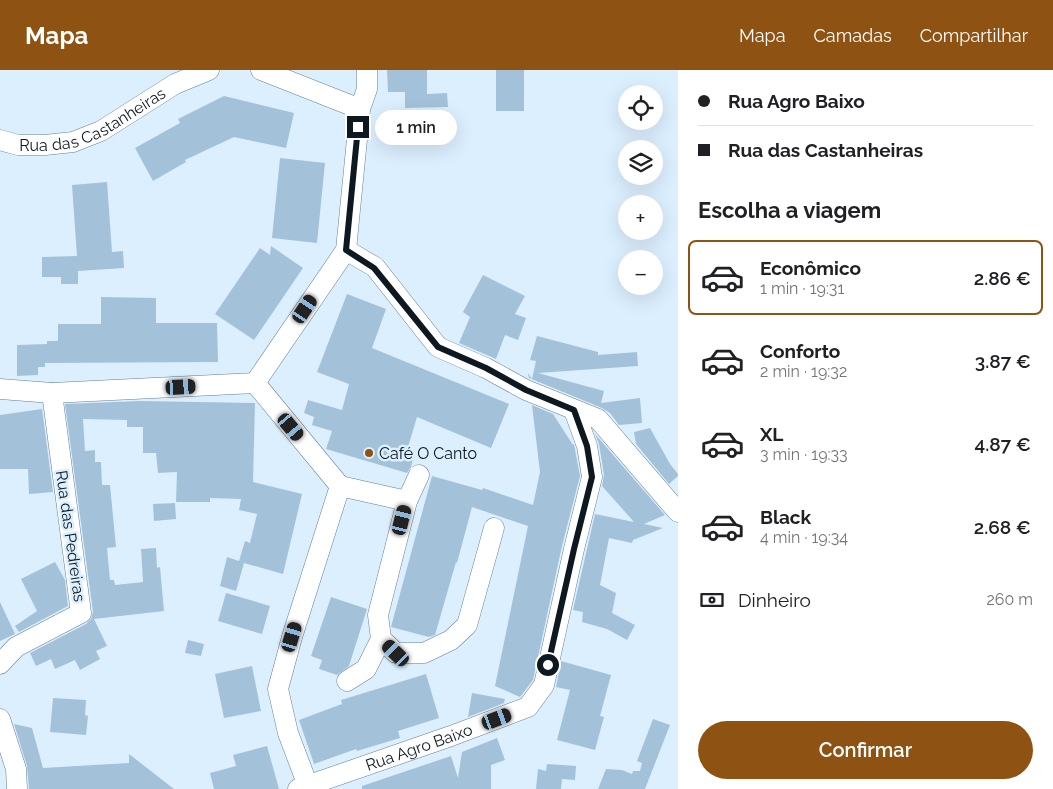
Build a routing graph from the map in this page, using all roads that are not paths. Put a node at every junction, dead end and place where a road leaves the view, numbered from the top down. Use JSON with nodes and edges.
{"nodes":[{"id":1,"x":209,"y":70,"type":"edge"},
{"id":2,"x":261,"y":70,"type":"edge"},
{"id":3,"x":367,"y":70,"type":"edge"},
{"id":4,"x":360,"y":109,"type":"junction"},
{"id":5,"x":0,"y":140,"type":"edge"},
{"id":6,"x":346,"y":250,"type":"junction"},
{"id":7,"x":255,"y":383,"type":"junction"},
{"id":8,"x":0,"y":389,"type":"edge"},
{"id":9,"x":52,"y":394,"type":"junction"},
{"id":10,"x":574,"y":410,"type":"junction"},
{"id":11,"x":419,"y":474,"type":"dead end"},
{"id":12,"x":340,"y":486,"type":"junction"},
{"id":13,"x":406,"y":501,"type":"junction"},
{"id":14,"x":678,"y":512,"type":"edge"},
{"id":15,"x":494,"y":528,"type":"dead end"},
{"id":16,"x":381,"y":639,"type":"junction"},
{"id":17,"x":0,"y":664,"type":"edge"},
{"id":18,"x":347,"y":681,"type":"dead end"},
{"id":19,"x":0,"y":719,"type":"edge"},
{"id":20,"x":303,"y":787,"type":"edge"},
{"id":21,"x":16,"y":789,"type":"edge"}],
"edges":[{"from":1,"to":5,"type":"street","name":"Rua das Castanheiras"},
{"from":2,"to":4,"type":"street"},
{"from":3,"to":4,"type":"street"},
{"from":4,"to":6,"type":"street"},
{"from":6,"to":7,"type":"street"},
{"from":6,"to":10,"type":"street"},
{"from":7,"to":9,"type":"street"},
{"from":7,"to":12,"type":"street"},
{"from":8,"to":9,"type":"street"},
{"from":9,"to":17,"type":"street","name":"Rua das Pedreiras"},
{"from":10,"to":14,"type":"street"},
{"from":10,"to":20,"type":"street","name":"Rua Agro Baixo"},
{"from":11,"to":13,"type":"street"},
{"from":12,"to":13,"type":"street"},
{"from":12,"to":20,"type":"street"},
{"from":13,"to":16,"type":"street"},
{"from":15,"to":16,"type":"street"},
{"from":16,"to":18,"type":"street"},
{"from":19,"to":21,"type":"street"}]}
